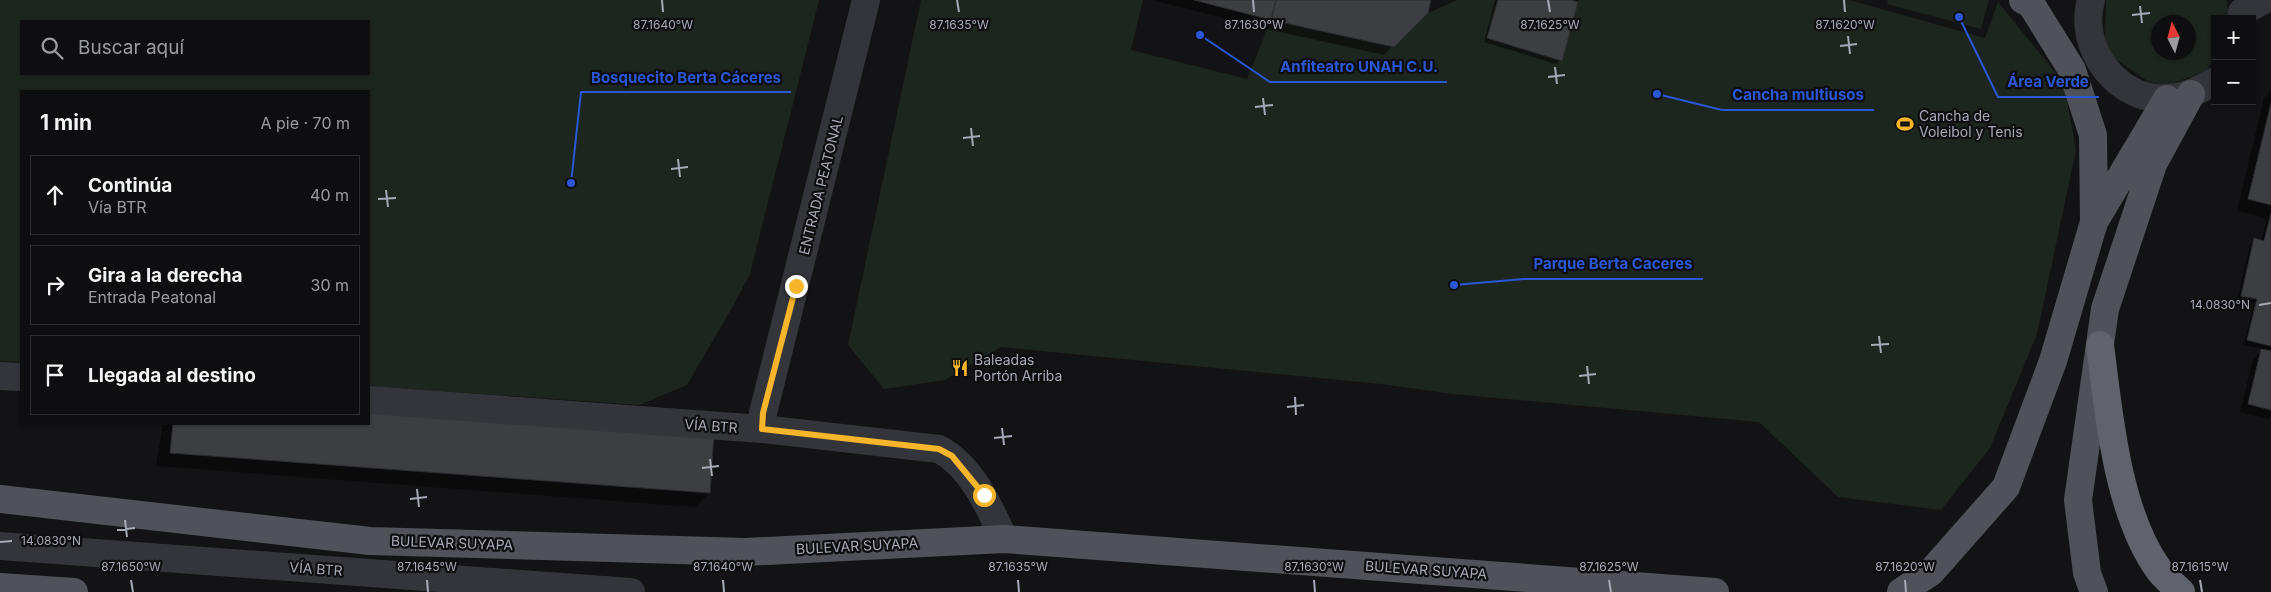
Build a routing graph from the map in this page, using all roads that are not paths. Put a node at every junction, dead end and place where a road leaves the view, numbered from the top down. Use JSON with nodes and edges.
{"nodes":[{"id":1,"x":866,"y":0,"type":"edge"},
{"id":2,"x":2023,"y":0,"type":"edge"},
{"id":3,"x":2091,"y":0,"type":"edge"},
{"id":4,"x":2211,"y":83,"type":"edge"},
{"id":5,"x":2179,"y":96,"type":"junction"},
{"id":6,"x":2094,"y":222,"type":"junction"},
{"id":7,"x":2100,"y":345,"type":"junction"},
{"id":8,"x":0,"y":376,"type":"edge"},
{"id":9,"x":20,"y":377,"type":"edge"},
{"id":10,"x":370,"y":400,"type":"edge"},
{"id":11,"x":762,"y":429,"type":"junction"},
{"id":12,"x":0,"y":499,"type":"edge"},
{"id":13,"x":1004,"y":539,"type":"junction"},
{"id":14,"x":0,"y":546,"type":"edge"},
{"id":15,"x":0,"y":587,"type":"edge"},
{"id":16,"x":66,"y":592,"type":"edge"},
{"id":17,"x":631,"y":592,"type":"edge"},
{"id":18,"x":1715,"y":592,"type":"edge"},
{"id":19,"x":1901,"y":592,"type":"edge"},
{"id":20,"x":2094,"y":592,"type":"edge"},
{"id":21,"x":2181,"y":592,"type":"edge"}],
"edges":[{"from":1,"to":11,"type":"street","name":"ENTRADA PEATONAL"},
{"from":2,"to":6,"type":"main road"},
{"from":3,"to":5,"type":"street"},
{"from":4,"to":5,"type":"street"},
{"from":5,"to":6,"type":"main road"},
{"from":5,"to":7,"type":"main road"},
{"from":6,"to":19,"type":"main road"},
{"from":7,"to":20,"type":"main road"},
{"from":7,"to":21,"type":"highway"},
{"from":8,"to":9,"type":"street"},
{"from":10,"to":11,"type":"street","name":"VÍA BTR"},
{"from":11,"to":13,"type":"street","name":"VÍA BTR"},
{"from":12,"to":13,"type":"main road","name":"BULEVAR SUYAPA"},
{"from":13,"to":18,"type":"main road","name":"BULEVAR SUYAPA"},
{"from":14,"to":17,"type":"street","name":"VÍA BTR"},
{"from":15,"to":16,"type":"main road"}]}
